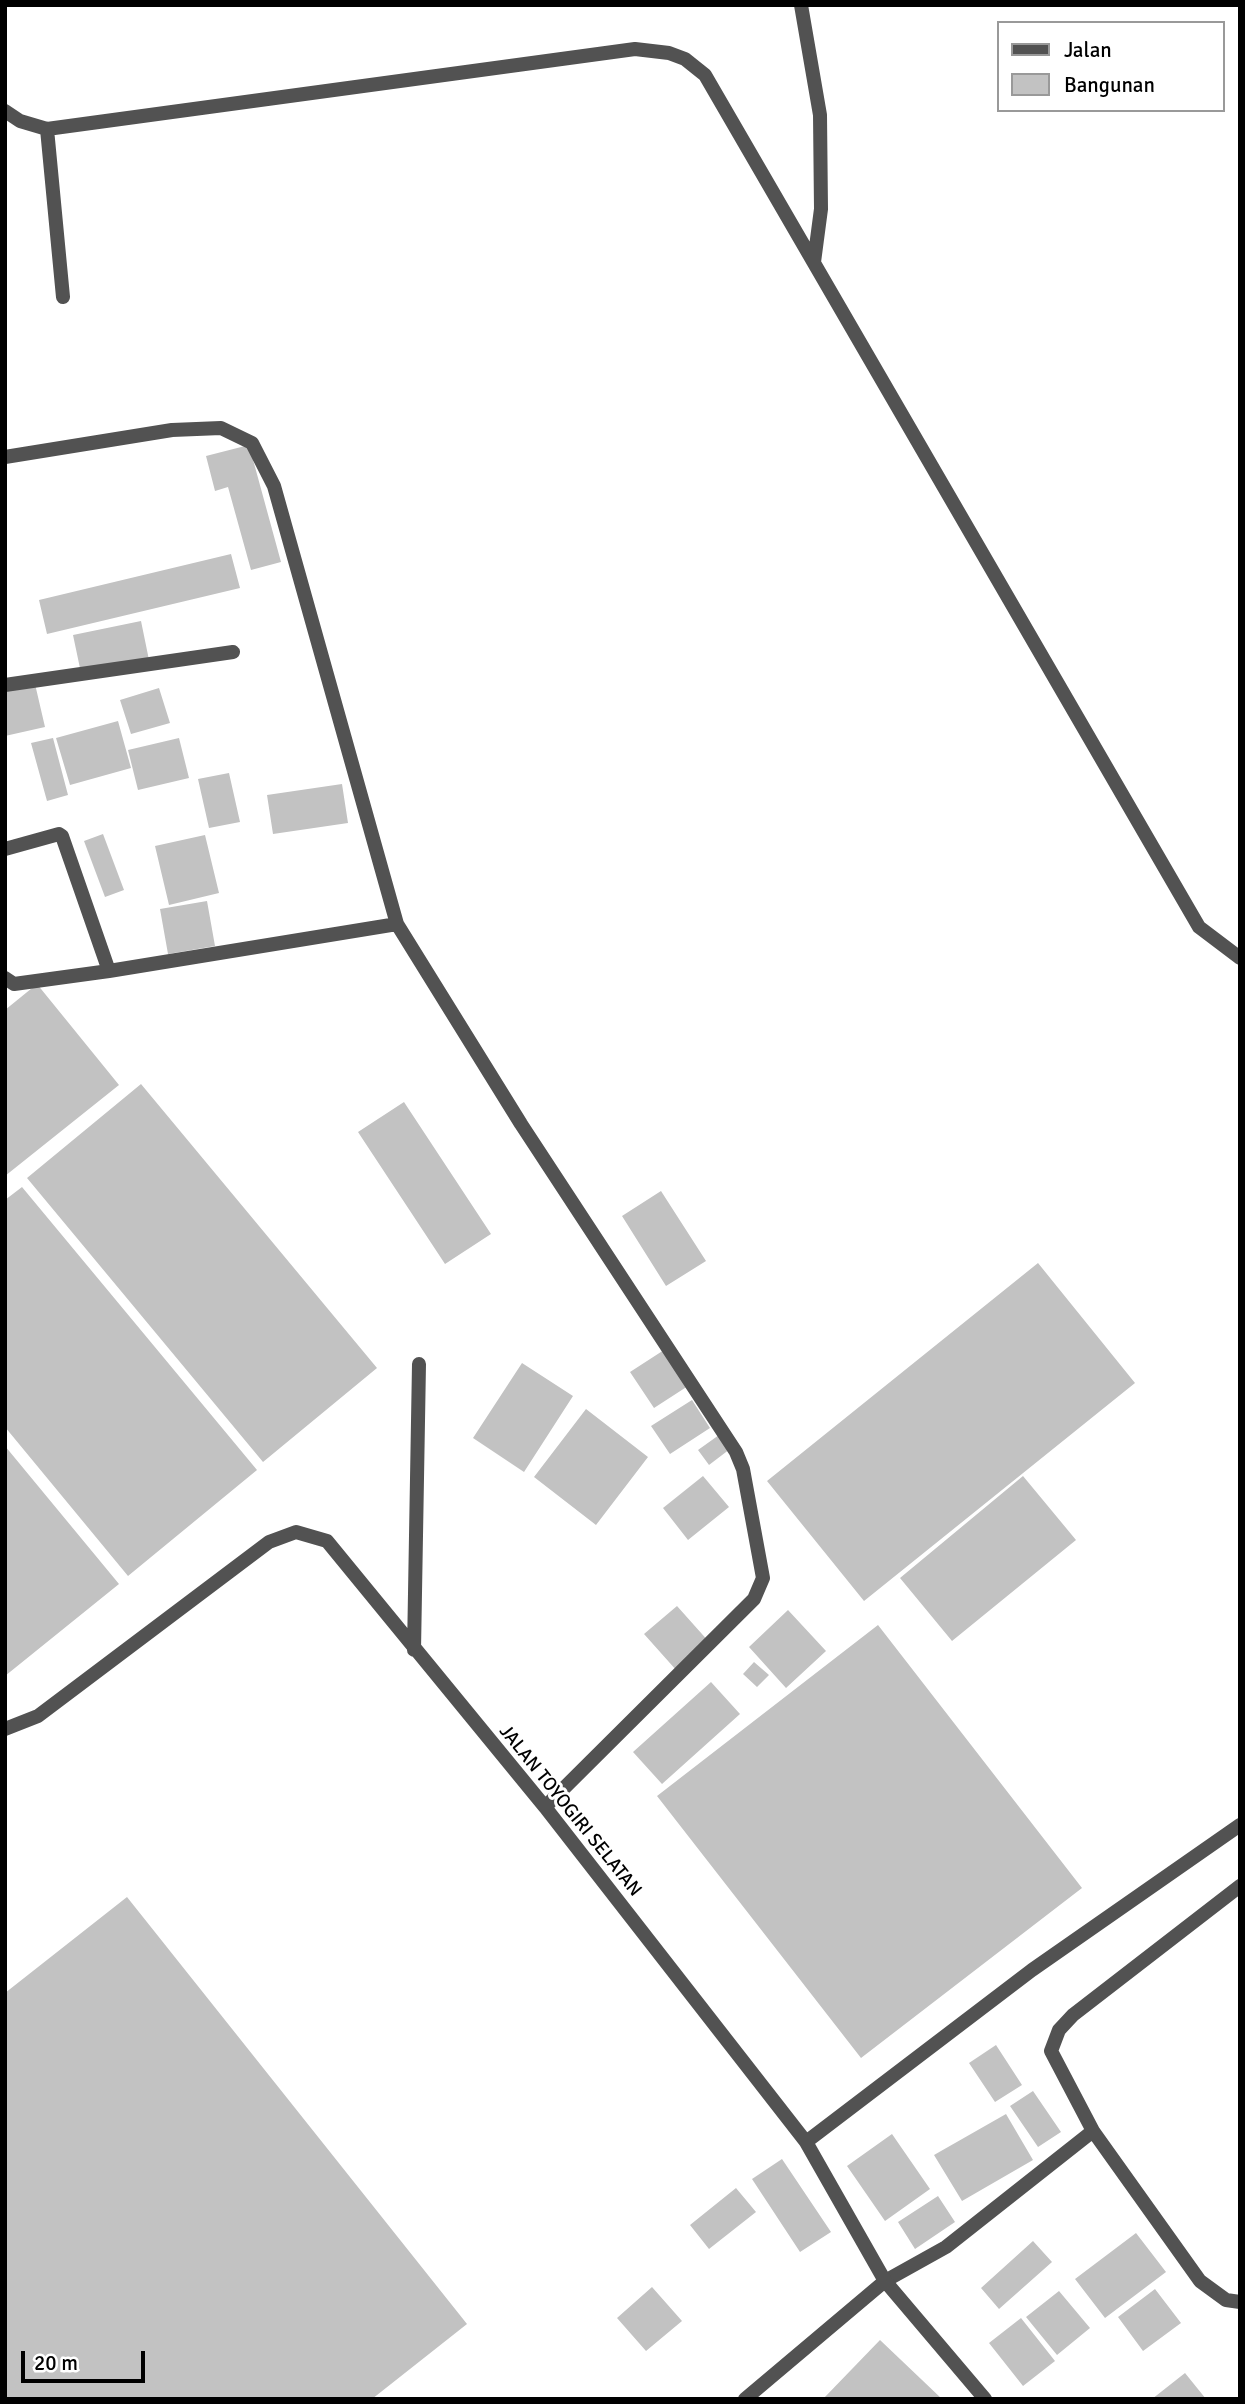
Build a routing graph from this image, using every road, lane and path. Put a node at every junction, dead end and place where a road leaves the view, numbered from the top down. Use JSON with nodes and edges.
{"nodes":[{"id":1,"x":801,"y":5,"type":"edge"},
{"id":2,"x":5,"y":111,"type":"edge"},
{"id":3,"x":47,"y":129,"type":"junction"},
{"id":4,"x":814,"y":262,"type":"junction"},
{"id":5,"x":63,"y":298,"type":"dead end"},
{"id":6,"x":5,"y":457,"type":"edge"},
{"id":7,"x":233,"y":652,"type":"dead end"},
{"id":8,"x":5,"y":685,"type":"edge"},
{"id":9,"x":5,"y":849,"type":"edge"},
{"id":10,"x":397,"y":924,"type":"junction"},
{"id":11,"x":1240,"y":958,"type":"edge"},
{"id":12,"x":109,"y":971,"type":"junction"},
{"id":13,"x":5,"y":978,"type":"edge"},
{"id":14,"x":419,"y":1364,"type":"dead end"},
{"id":15,"x":414,"y":1650,"type":"junction"},
{"id":16,"x":5,"y":1728,"type":"edge"},
{"id":17,"x":545,"y":1807,"type":"junction"},
{"id":18,"x":1240,"y":1825,"type":"edge"},
{"id":19,"x":1240,"y":1886,"type":"edge"},
{"id":20,"x":1093,"y":2131,"type":"junction"},
{"id":21,"x":806,"y":2142,"type":"junction"},
{"id":22,"x":885,"y":2281,"type":"junction"},
{"id":23,"x":1240,"y":2302,"type":"edge"},
{"id":24,"x":745,"y":2399,"type":"edge"},
{"id":25,"x":985,"y":2399,"type":"edge"}],
"edges":[{"from":1,"to":4,"type":"street"},
{"from":2,"to":3,"type":"street"},
{"from":3,"to":4,"type":"street"},
{"from":3,"to":5,"type":"street"},
{"from":4,"to":11,"type":"street"},
{"from":6,"to":10,"type":"street"},
{"from":7,"to":8,"type":"street"},
{"from":9,"to":12,"type":"street"},
{"from":10,"to":12,"type":"street"},
{"from":10,"to":17,"type":"street"},
{"from":12,"to":13,"type":"street"},
{"from":14,"to":15,"type":"street"},
{"from":15,"to":16,"type":"street","name":"JALAN TOYOGIRI SELATAN"},
{"from":15,"to":17,"type":"street","name":"JALAN TOYOGIRI SELATAN"},
{"from":17,"to":21,"type":"street","name":"JALAN TOYOGIRI SELATAN"},
{"from":18,"to":21,"type":"street"},
{"from":19,"to":20,"type":"street"},
{"from":20,"to":22,"type":"street"},
{"from":20,"to":23,"type":"street"},
{"from":21,"to":22,"type":"street","name":"JALAN TOYOGIRI SELATAN"},
{"from":22,"to":24,"type":"street"},
{"from":22,"to":25,"type":"street","name":"JALAN TOYOGIRI SELATAN"}]}
